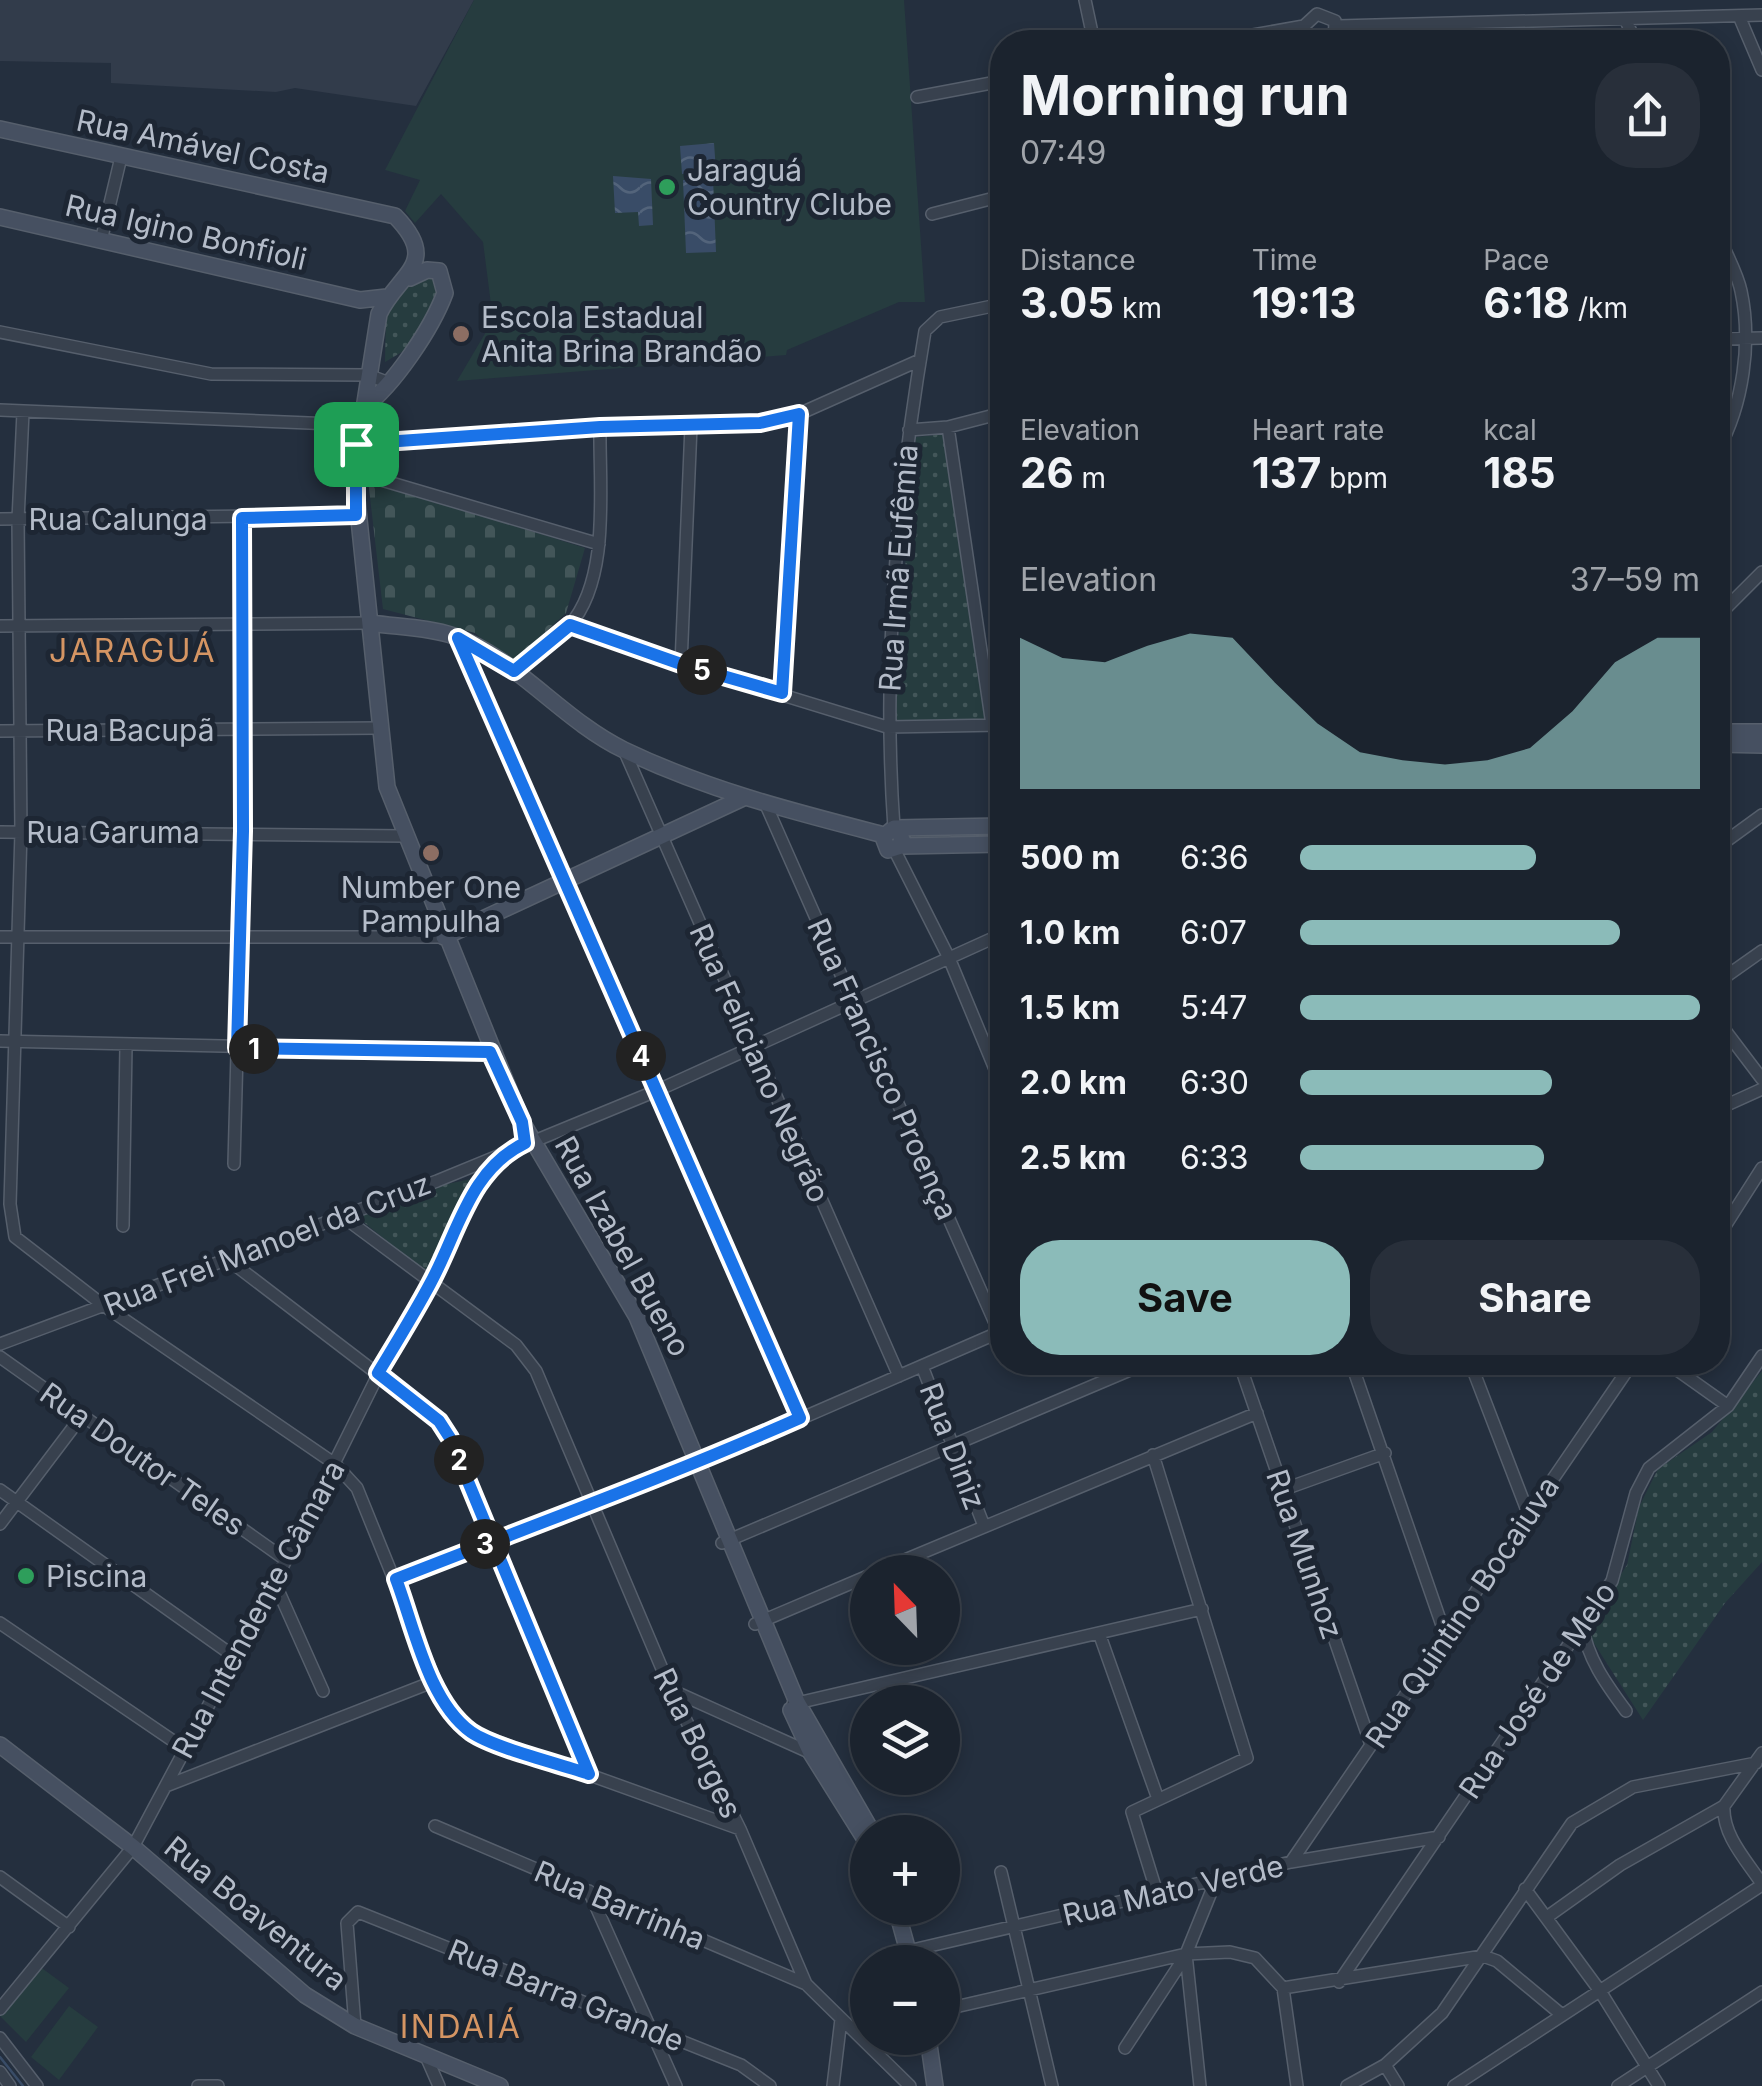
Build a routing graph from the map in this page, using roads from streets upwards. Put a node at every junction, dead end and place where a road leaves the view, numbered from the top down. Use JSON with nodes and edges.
{"nodes":[{"id":1,"x":1085,"y":0,"type":"edge"},
{"id":2,"x":1762,"y":15,"type":"edge"},
{"id":3,"x":1739,"y":16,"type":"junction"},
{"id":4,"x":1626,"y":19,"type":"junction"},
{"id":5,"x":1304,"y":26,"type":"junction"},
{"id":6,"x":1338,"y":26,"type":"junction"},
{"id":7,"x":1091,"y":30,"type":"edge"},
{"id":8,"x":1281,"y":30,"type":"edge"},
{"id":9,"x":1305,"y":30,"type":"edge"},
{"id":10,"x":1337,"y":30,"type":"edge"},
{"id":11,"x":1631,"y":30,"type":"edge"},
{"id":12,"x":1762,"y":70,"type":"edge"},
{"id":13,"x":990,"y":83,"type":"edge"},
{"id":14,"x":917,"y":97,"type":"dead end"},
{"id":15,"x":0,"y":130,"type":"edge"},
{"id":16,"x":122,"y":157,"type":"junction"},
{"id":17,"x":990,"y":199,"type":"edge"},
{"id":18,"x":932,"y":214,"type":"dead end"},
{"id":19,"x":0,"y":217,"type":"edge"},
{"id":20,"x":101,"y":241,"type":"junction"},
{"id":21,"x":1730,"y":263,"type":"edge"},
{"id":22,"x":410,"y":278,"type":"junction"},
{"id":23,"x":387,"y":297,"type":"junction"},
{"id":24,"x":360,"y":300,"type":"junction"},
{"id":25,"x":990,"y":306,"type":"edge"},
{"id":26,"x":379,"y":314,"type":"junction"},
{"id":27,"x":0,"y":332,"type":"edge"},
{"id":28,"x":1744,"y":338,"type":"junction"},
{"id":29,"x":1762,"y":338,"type":"edge"},
{"id":30,"x":1730,"y":339,"type":"edge"},
{"id":31,"x":920,"y":360,"type":"junction"},
{"id":32,"x":368,"y":376,"type":"junction"},
{"id":33,"x":388,"y":382,"type":"junction"},
{"id":34,"x":364,"y":407,"type":"junction"},
{"id":35,"x":0,"y":410,"type":"edge"},
{"id":36,"x":23,"y":412,"type":"junction"},
{"id":37,"x":799,"y":414,"type":"junction"},
{"id":38,"x":990,"y":415,"type":"edge"},
{"id":39,"x":1730,"y":419,"type":"edge"},
{"id":40,"x":358,"y":425,"type":"junction"},
{"id":41,"x":691,"y":426,"type":"junction"},
{"id":42,"x":600,"y":427,"type":"junction"},
{"id":43,"x":948,"y":427,"type":"junction"},
{"id":44,"x":909,"y":430,"type":"junction"},
{"id":45,"x":356,"y":444,"type":"junction"},
{"id":46,"x":354,"y":472,"type":"junction"},
{"id":47,"x":356,"y":515,"type":"junction"},
{"id":48,"x":242,"y":518,"type":"junction"},
{"id":49,"x":0,"y":519,"type":"edge"},
{"id":50,"x":18,"y":520,"type":"junction"},
{"id":51,"x":599,"y":544,"type":"junction"},
{"id":52,"x":1762,"y":572,"type":"edge"},
{"id":53,"x":1730,"y":604,"type":"edge"},
{"id":54,"x":241,"y":623,"type":"junction"},
{"id":55,"x":371,"y":623,"type":"junction"},
{"id":56,"x":570,"y":625,"type":"junction"},
{"id":57,"x":0,"y":626,"type":"edge"},
{"id":58,"x":18,"y":626,"type":"junction"},
{"id":59,"x":458,"y":638,"type":"junction"},
{"id":60,"x":681,"y":664,"type":"junction"},
{"id":61,"x":514,"y":671,"type":"junction"},
{"id":62,"x":990,"y":682,"type":"edge"},
{"id":63,"x":782,"y":693,"type":"junction"},
{"id":64,"x":990,"y":725,"type":"edge"},
{"id":65,"x":380,"y":728,"type":"junction"},
{"id":66,"x":886,"y":728,"type":"junction"},
{"id":67,"x":241,"y":730,"type":"junction"},
{"id":68,"x":0,"y":731,"type":"edge"},
{"id":69,"x":22,"y":731,"type":"junction"},
{"id":70,"x":1730,"y":732,"type":"edge"},
{"id":71,"x":1759,"y":732,"type":"edge"},
{"id":72,"x":1730,"y":740,"type":"edge"},
{"id":73,"x":624,"y":750,"type":"junction"},
{"id":74,"x":733,"y":798,"type":"junction"},
{"id":75,"x":766,"y":805,"type":"junction"},
{"id":76,"x":1762,"y":814,"type":"edge"},
{"id":77,"x":990,"y":827,"type":"edge"},
{"id":78,"x":243,"y":831,"type":"junction"},
{"id":79,"x":892,"y":831,"type":"junction"},
{"id":80,"x":0,"y":832,"type":"edge"},
{"id":81,"x":21,"y":832,"type":"junction"},
{"id":82,"x":406,"y":836,"type":"junction"},
{"id":83,"x":659,"y":836,"type":"junction"},
{"id":84,"x":1730,"y":838,"type":"edge"},
{"id":85,"x":990,"y":845,"type":"edge"},
{"id":86,"x":899,"y":849,"type":"junction"},
{"id":87,"x":564,"y":880,"type":"junction"},
{"id":88,"x":0,"y":936,"type":"edge"},
{"id":89,"x":17,"y":936,"type":"junction"},
{"id":90,"x":241,"y":938,"type":"junction"},
{"id":91,"x":444,"y":938,"type":"junction"},
{"id":92,"x":990,"y":939,"type":"edge"},
{"id":93,"x":1762,"y":951,"type":"edge"},
{"id":94,"x":948,"y":958,"type":"junction"},
{"id":95,"x":1730,"y":974,"type":"edge"},
{"id":96,"x":853,"y":1002,"type":"junction"},
{"id":97,"x":1730,"y":1037,"type":"edge"},
{"id":98,"x":0,"y":1041,"type":"edge"},
{"id":99,"x":14,"y":1041,"type":"junction"},
{"id":100,"x":126,"y":1046,"type":"junction"},
{"id":101,"x":752,"y":1047,"type":"junction"},
{"id":102,"x":237,"y":1048,"type":"junction"},
{"id":103,"x":490,"y":1052,"type":"junction"},
{"id":104,"x":990,"y":1058,"type":"edge"},
{"id":105,"x":1762,"y":1079,"type":"edge"},
{"id":106,"x":1762,"y":1089,"type":"edge"},
{"id":107,"x":656,"y":1090,"type":"junction"},
{"id":108,"x":1730,"y":1104,"type":"edge"},
{"id":109,"x":529,"y":1141,"type":"junction"},
{"id":110,"x":509,"y":1151,"type":"junction"},
{"id":111,"x":234,"y":1164,"type":"dead end"},
{"id":112,"x":1762,"y":1168,"type":"edge"},
{"id":113,"x":462,"y":1170,"type":"junction"},
{"id":114,"x":476,"y":1184,"type":"junction"},
{"id":115,"x":5,"y":1204,"type":"edge"},
{"id":116,"x":1734,"y":1213,"type":"junction"},
{"id":117,"x":1730,"y":1215,"type":"edge"},
{"id":118,"x":342,"y":1216,"type":"junction"},
{"id":119,"x":1730,"y":1219,"type":"edge"},
{"id":120,"x":123,"y":1226,"type":"dead end"},
{"id":121,"x":226,"y":1258,"type":"junction"},
{"id":122,"x":432,"y":1281,"type":"junction"},
{"id":123,"x":104,"y":1305,"type":"junction"},
{"id":124,"x":990,"y":1307,"type":"edge"},
{"id":125,"x":990,"y":1336,"type":"edge"},
{"id":126,"x":0,"y":1344,"type":"edge"},
{"id":127,"x":1762,"y":1356,"type":"edge"},
{"id":128,"x":0,"y":1357,"type":"edge"},
{"id":129,"x":922,"y":1366,"type":"junction"},
{"id":130,"x":378,"y":1373,"type":"junction"},
{"id":131,"x":1118,"y":1375,"type":"edge"},
{"id":132,"x":1244,"y":1375,"type":"edge"},
{"id":133,"x":1356,"y":1375,"type":"edge"},
{"id":134,"x":1475,"y":1375,"type":"edge"},
{"id":135,"x":1624,"y":1375,"type":"edge"},
{"id":136,"x":1684,"y":1375,"type":"edge"},
{"id":137,"x":898,"y":1376,"type":"junction"},
{"id":138,"x":1728,"y":1406,"type":"junction"},
{"id":139,"x":1257,"y":1413,"type":"junction"},
{"id":140,"x":82,"y":1417,"type":"junction"},
{"id":141,"x":800,"y":1418,"type":"junction"},
{"id":142,"x":952,"y":1444,"type":"junction"},
{"id":143,"x":1384,"y":1453,"type":"junction"},
{"id":144,"x":1153,"y":1456,"type":"junction"},
{"id":145,"x":335,"y":1464,"type":"junction"},
{"id":146,"x":696,"y":1464,"type":"junction"},
{"id":147,"x":0,"y":1490,"type":"edge"},
{"id":148,"x":1282,"y":1490,"type":"junction"},
{"id":149,"x":14,"y":1501,"type":"junction"},
{"id":150,"x":590,"y":1502,"type":"junction"},
{"id":151,"x":1528,"y":1514,"type":"junction"},
{"id":152,"x":0,"y":1524,"type":"edge"},
{"id":153,"x":984,"y":1526,"type":"junction"},
{"id":154,"x":726,"y":1540,"type":"junction"},
{"id":155,"x":492,"y":1541,"type":"junction"},
{"id":156,"x":916,"y":1555,"type":"edge"},
{"id":157,"x":286,"y":1560,"type":"junction"},
{"id":158,"x":396,"y":1579,"type":"junction"},
{"id":159,"x":274,"y":1581,"type":"junction"},
{"id":160,"x":850,"y":1584,"type":"edge"},
{"id":161,"x":1202,"y":1608,"type":"junction"},
{"id":162,"x":0,"y":1622,"type":"edge"},
{"id":163,"x":759,"y":1623,"type":"junction"},
{"id":164,"x":1582,"y":1624,"type":"junction"},
{"id":165,"x":1099,"y":1633,"type":"junction"},
{"id":166,"x":1446,"y":1637,"type":"junction"},
{"id":167,"x":232,"y":1655,"type":"junction"},
{"id":168,"x":435,"y":1681,"type":"junction"},
{"id":169,"x":671,"y":1690,"type":"junction"},
{"id":170,"x":323,"y":1691,"type":"dead end"},
{"id":171,"x":793,"y":1704,"type":"junction"},
{"id":172,"x":1626,"y":1711,"type":"dead end"},
{"id":173,"x":1372,"y":1744,"type":"junction"},
{"id":174,"x":0,"y":1745,"type":"edge"},
{"id":175,"x":804,"y":1747,"type":"junction"},
{"id":176,"x":185,"y":1749,"type":"junction"},
{"id":177,"x":1759,"y":1758,"type":"edge"},
{"id":178,"x":589,"y":1774,"type":"junction"},
{"id":179,"x":166,"y":1786,"type":"junction"},
{"id":180,"x":850,"y":1792,"type":"edge"},
{"id":181,"x":850,"y":1793,"type":"edge"},
{"id":182,"x":1158,"y":1799,"type":"junction"},
{"id":183,"x":1724,"y":1806,"type":"junction"},
{"id":184,"x":850,"y":1817,"type":"edge"},
{"id":185,"x":434,"y":1826,"type":"dead end"},
{"id":186,"x":740,"y":1829,"type":"junction"},
{"id":187,"x":1439,"y":1837,"type":"junction"},
{"id":188,"x":134,"y":1848,"type":"junction"},
{"id":189,"x":1291,"y":1862,"type":"junction"},
{"id":190,"x":1001,"y":1872,"type":"dead end"},
{"id":191,"x":0,"y":1877,"type":"edge"},
{"id":192,"x":1216,"y":1880,"type":"junction"},
{"id":193,"x":1762,"y":1884,"type":"edge"},
{"id":194,"x":1525,"y":1888,"type":"junction"},
{"id":195,"x":589,"y":1891,"type":"junction"},
{"id":196,"x":1157,"y":1893,"type":"junction"},
{"id":197,"x":1548,"y":1916,"type":"junction"},
{"id":198,"x":69,"y":1926,"type":"junction"},
{"id":199,"x":1015,"y":1928,"type":"junction"},
{"id":200,"x":951,"y":1945,"type":"edge"},
{"id":201,"x":1186,"y":1954,"type":"junction"},
{"id":202,"x":1483,"y":1956,"type":"junction"},
{"id":203,"x":1339,"y":1982,"type":"junction"},
{"id":204,"x":806,"y":1984,"type":"junction"},
{"id":205,"x":1283,"y":1988,"type":"junction"},
{"id":206,"x":1030,"y":1990,"type":"junction"},
{"id":207,"x":1600,"y":1991,"type":"junction"},
{"id":208,"x":1762,"y":1992,"type":"edge"},
{"id":209,"x":960,"y":2006,"type":"edge"},
{"id":210,"x":0,"y":2009,"type":"edge"},
{"id":211,"x":1562,"y":2016,"type":"junction"},
{"id":212,"x":841,"y":2019,"type":"junction"},
{"id":213,"x":356,"y":2026,"type":"junction"},
{"id":214,"x":652,"y":2032,"type":"junction"},
{"id":215,"x":0,"y":2038,"type":"edge"},
{"id":216,"x":1125,"y":2048,"type":"dead end"},
{"id":217,"x":426,"y":2054,"type":"junction"},
{"id":218,"x":921,"y":2055,"type":"edge"},
{"id":219,"x":930,"y":2055,"type":"edge"},
{"id":220,"x":1385,"y":2065,"type":"junction"},
{"id":221,"x":1647,"y":2068,"type":"junction"},
{"id":222,"x":0,"y":2072,"type":"edge"},
{"id":223,"x":10,"y":2086,"type":"edge"},
{"id":224,"x":37,"y":2086,"type":"edge"},
{"id":225,"x":198,"y":2086,"type":"edge"},
{"id":226,"x":218,"y":2086,"type":"edge"},
{"id":227,"x":439,"y":2086,"type":"edge"},
{"id":228,"x":500,"y":2086,"type":"edge"},
{"id":229,"x":676,"y":2086,"type":"edge"},
{"id":230,"x":770,"y":2086,"type":"edge"},
{"id":231,"x":833,"y":2086,"type":"edge"},
{"id":232,"x":910,"y":2086,"type":"edge"},
{"id":233,"x":924,"y":2086,"type":"edge"},
{"id":234,"x":935,"y":2086,"type":"edge"},
{"id":235,"x":1052,"y":2086,"type":"edge"},
{"id":236,"x":1200,"y":2086,"type":"edge"},
{"id":237,"x":1297,"y":2086,"type":"edge"},
{"id":238,"x":1346,"y":2086,"type":"edge"},
{"id":239,"x":1398,"y":2086,"type":"edge"},
{"id":240,"x":1454,"y":2086,"type":"edge"},
{"id":241,"x":1618,"y":2086,"type":"edge"},
{"id":242,"x":1660,"y":2086,"type":"edge"}],
"edges":[{"from":1,"to":7,"type":"street"},
{"from":2,"to":3,"type":"street"},
{"from":3,"to":4,"type":"street"},
{"from":3,"to":12,"type":"street"},
{"from":4,"to":6,"type":"street"},
{"from":4,"to":11,"type":"street"},
{"from":5,"to":6,"type":"street"},
{"from":5,"to":8,"type":"street"},
{"from":5,"to":9,"type":"street"},
{"from":6,"to":10,"type":"street"},
{"from":13,"to":14,"type":"street"},
{"from":15,"to":16,"type":"street","name":"Rua Amável Costa"},
{"from":16,"to":20,"type":"street"},
{"from":16,"to":22,"type":"street","name":"Rua Amável Costa"},
{"from":17,"to":18,"type":"street"},
{"from":19,"to":20,"type":"street","name":"Rua Igino Bonfioli"},
{"from":20,"to":24,"type":"street","name":"Rua Igino Bonfioli"},
{"from":21,"to":28,"type":"street"},
{"from":22,"to":23,"type":"street"},
{"from":22,"to":33,"type":"street"},
{"from":23,"to":24,"type":"street","name":"Rua Igino Bonfioli"},
{"from":23,"to":26,"type":"street"},
{"from":24,"to":26,"type":"street","name":"Rua Igino Bonfioli"},
{"from":25,"to":31,"type":"street","name":"Rua Irmã Eufêmia"},
{"from":26,"to":32,"type":"street"},
{"from":27,"to":32,"type":"street"},
{"from":28,"to":29,"type":"street"},
{"from":28,"to":30,"type":"street"},
{"from":28,"to":39,"type":"street"},
{"from":31,"to":37,"type":"street"},
{"from":31,"to":44,"type":"street","name":"Rua Irmã Eufêmia"},
{"from":32,"to":33,"type":"street"},
{"from":32,"to":34,"type":"street"},
{"from":33,"to":34,"type":"street"},
{"from":34,"to":40,"type":"street","name":"Rua Izabel Bueno"},
{"from":35,"to":36,"type":"street"},
{"from":36,"to":40,"type":"street"},
{"from":36,"to":50,"type":"street"},
{"from":37,"to":41,"type":"street"},
{"from":37,"to":63,"type":"street"},
{"from":38,"to":43,"type":"street"},
{"from":40,"to":45,"type":"street","name":"Rua Izabel Bueno"},
{"from":41,"to":42,"type":"street"},
{"from":41,"to":60,"type":"street"},
{"from":42,"to":45,"type":"street"},
{"from":42,"to":51,"type":"street"},
{"from":43,"to":44,"type":"street"},
{"from":43,"to":62,"type":"street"},
{"from":44,"to":66,"type":"street","name":"Rua Irmã Eufêmia"},
{"from":45,"to":46,"type":"street","name":"Rua Izabel Bueno"},
{"from":46,"to":47,"type":"street","name":"Rua Izabel Bueno"},
{"from":46,"to":51,"type":"street"},
{"from":47,"to":48,"type":"street","name":"Rua Calunga"},
{"from":47,"to":55,"type":"street","name":"Rua Izabel Bueno"},
{"from":48,"to":50,"type":"street","name":"Rua Calunga"},
{"from":48,"to":54,"type":"street"},
{"from":49,"to":50,"type":"street","name":"Rua Calunga"},
{"from":50,"to":58,"type":"street"},
{"from":51,"to":56,"type":"street"},
{"from":52,"to":53,"type":"street"},
{"from":54,"to":55,"type":"street"},
{"from":54,"to":58,"type":"street"},
{"from":54,"to":67,"type":"street"},
{"from":55,"to":59,"type":"street"},
{"from":55,"to":65,"type":"street","name":"Rua Izabel Bueno"},
{"from":56,"to":60,"type":"street"},
{"from":56,"to":61,"type":"street"},
{"from":57,"to":58,"type":"street"},
{"from":58,"to":69,"type":"street"},
{"from":59,"to":61,"type":"street"},
{"from":59,"to":87,"type":"street"},
{"from":60,"to":63,"type":"street"},
{"from":61,"to":73,"type":"street"},
{"from":63,"to":66,"type":"street"},
{"from":64,"to":66,"type":"street"},
{"from":65,"to":67,"type":"street","name":"Rua Bacupã"},
{"from":65,"to":82,"type":"street","name":"Rua Izabel Bueno"},
{"from":66,"to":79,"type":"street","name":"Rua Irmã Eufêmia"},
{"from":67,"to":69,"type":"street","name":"Rua Bacupã"},
{"from":67,"to":78,"type":"street"},
{"from":68,"to":69,"type":"street","name":"Rua Bacupã"},
{"from":69,"to":81,"type":"street"},
{"from":70,"to":71,"type":"street"},
{"from":71,"to":72,"type":"street"},
{"from":73,"to":74,"type":"street"},
{"from":73,"to":83,"type":"street","name":"Rua Feliciano Negrão"},
{"from":74,"to":75,"type":"street"},
{"from":74,"to":83,"type":"street"},
{"from":75,"to":79,"type":"street"},
{"from":75,"to":96,"type":"street","name":"Rua Francisco Proença"},
{"from":76,"to":84,"type":"street"},
{"from":77,"to":79,"type":"street"},
{"from":78,"to":81,"type":"street","name":"Rua Garuma"},
{"from":78,"to":82,"type":"street","name":"Rua Garuma"},
{"from":78,"to":90,"type":"street"},
{"from":79,"to":86,"type":"street"},
{"from":80,"to":81,"type":"street","name":"Rua Garuma"},
{"from":81,"to":89,"type":"street"},
{"from":82,"to":91,"type":"street","name":"Rua Izabel Bueno"},
{"from":83,"to":87,"type":"street"},
{"from":83,"to":101,"type":"street","name":"Rua Feliciano Negrão"},
{"from":85,"to":86,"type":"street"},
{"from":86,"to":94,"type":"street"},
{"from":87,"to":91,"type":"street"},
{"from":87,"to":107,"type":"street"},
{"from":88,"to":89,"type":"street"},
{"from":89,"to":90,"type":"street"},
{"from":89,"to":99,"type":"street"},
{"from":90,"to":91,"type":"street"},
{"from":90,"to":102,"type":"street"},
{"from":91,"to":103,"type":"street","name":"Rua Izabel Bueno"},
{"from":92,"to":94,"type":"street","name":"Rua Frei Manoel da Cruz"},
{"from":93,"to":95,"type":"street"},
{"from":94,"to":96,"type":"street","name":"Rua Frei Manoel da Cruz"},
{"from":94,"to":104,"type":"street"},
{"from":96,"to":101,"type":"street","name":"Rua Frei Manoel da Cruz"},
{"from":96,"to":124,"type":"street","name":"Rua Francisco Proença"},
{"from":97,"to":105,"type":"street"},
{"from":98,"to":99,"type":"street"},
{"from":99,"to":100,"type":"street"},
{"from":99,"to":115,"type":"street"},
{"from":100,"to":102,"type":"street"},
{"from":100,"to":120,"type":"street"},
{"from":101,"to":107,"type":"street","name":"Rua Frei Manoel da Cruz"},
{"from":101,"to":137,"type":"street","name":"Rua Feliciano Negrão"},
{"from":102,"to":103,"type":"street"},
{"from":102,"to":111,"type":"street"},
{"from":103,"to":109,"type":"street","name":"Rua Izabel Bueno"},
{"from":106,"to":108,"type":"street"},
{"from":107,"to":109,"type":"street","name":"Rua Frei Manoel da Cruz"},
{"from":107,"to":141,"type":"street"},
{"from":109,"to":110,"type":"street","name":"Rua Frei Manoel da Cruz"},
{"from":109,"to":146,"type":"street","name":"Rua Izabel Bueno"},
{"from":110,"to":113,"type":"street","name":"Rua Frei Manoel da Cruz"},
{"from":110,"to":114,"type":"street","name":"Rua Intendente Câmara"},
{"from":112,"to":116,"type":"street"},
{"from":113,"to":114,"type":"street"},
{"from":113,"to":118,"type":"street","name":"Rua Frei Manoel da Cruz"},
{"from":114,"to":122,"type":"street","name":"Rua Intendente Câmara"},
{"from":115,"to":123,"type":"street"},
{"from":116,"to":117,"type":"street"},
{"from":116,"to":119,"type":"street"},
{"from":118,"to":121,"type":"street","name":"Rua Frei Manoel da Cruz"},
{"from":118,"to":122,"type":"street","name":"Rua Borges"},
{"from":121,"to":123,"type":"street","name":"Rua Frei Manoel da Cruz"},
{"from":121,"to":130,"type":"street"},
{"from":122,"to":130,"type":"street","name":"Rua Intendente Câmara"},
{"from":122,"to":150,"type":"street","name":"Rua Borges"},
{"from":123,"to":126,"type":"street","name":"Rua Frei Manoel da Cruz"},
{"from":123,"to":145,"type":"street"},
{"from":125,"to":129,"type":"street"},
{"from":127,"to":138,"type":"street","name":"Rua José de Melo"},
{"from":128,"to":140,"type":"street","name":"Rua Doutor Teles"},
{"from":129,"to":137,"type":"street"},
{"from":129,"to":142,"type":"street","name":"Rua Diniz"},
{"from":130,"to":145,"type":"street","name":"Rua Intendente Câmara"},
{"from":130,"to":155,"type":"street"},
{"from":131,"to":142,"type":"street"},
{"from":132,"to":139,"type":"street","name":"Rua Munhoz"},
{"from":133,"to":143,"type":"street"},
{"from":134,"to":151,"type":"street"},
{"from":135,"to":151,"type":"street","name":"Rua Quintino Bocaiuva"},
{"from":136,"to":138,"type":"street"},
{"from":137,"to":141,"type":"street"},
{"from":138,"to":164,"type":"street","name":"Rua José de Melo"},
{"from":139,"to":144,"type":"street"},
{"from":139,"to":148,"type":"street","name":"Rua Munhoz"},
{"from":140,"to":149,"type":"street"},
{"from":140,"to":157,"type":"street","name":"Rua Doutor Teles"},
{"from":141,"to":146,"type":"street"},
{"from":142,"to":153,"type":"street","name":"Rua Diniz"},
{"from":142,"to":154,"type":"street"},
{"from":143,"to":148,"type":"street"},
{"from":143,"to":166,"type":"street"},
{"from":144,"to":153,"type":"street"},
{"from":144,"to":161,"type":"street"},
{"from":145,"to":157,"type":"street","name":"Rua Intendente Câmara"},
{"from":145,"to":158,"type":"street"},
{"from":146,"to":150,"type":"street"},
{"from":146,"to":154,"type":"street","name":"Rua Izabel Bueno"},
{"from":147,"to":149,"type":"street"},
{"from":148,"to":173,"type":"street","name":"Rua Munhoz"},
{"from":149,"to":152,"type":"street"},
{"from":149,"to":167,"type":"street"},
{"from":150,"to":155,"type":"street"},
{"from":150,"to":169,"type":"street","name":"Rua Borges"},
{"from":151,"to":166,"type":"street","name":"Rua Quintino Bocaiuva"},
{"from":153,"to":156,"type":"street"},
{"from":154,"to":163,"type":"street","name":"Rua Izabel Bueno"},
{"from":155,"to":158,"type":"street"},
{"from":155,"to":178,"type":"street"},
{"from":157,"to":159,"type":"street","name":"Rua Intendente Câmara"},
{"from":158,"to":168,"type":"street"},
{"from":159,"to":167,"type":"street","name":"Rua Intendente Câmara"},
{"from":159,"to":170,"type":"street"},
{"from":160,"to":163,"type":"street"},
{"from":161,"to":165,"type":"street"},
{"from":161,"to":182,"type":"street"},
{"from":162,"to":176,"type":"street"},
{"from":163,"to":171,"type":"street","name":"Rua Izabel Bueno"},
{"from":164,"to":172,"type":"street"},
{"from":164,"to":187,"type":"street","name":"Rua José de Melo"},
{"from":165,"to":171,"type":"street"},
{"from":165,"to":182,"type":"street"},
{"from":166,"to":173,"type":"street","name":"Rua Quintino Bocaiuva"},
{"from":167,"to":176,"type":"street","name":"Rua Intendente Câmara"},
{"from":168,"to":178,"type":"street"},
{"from":168,"to":179,"type":"street"},
{"from":169,"to":175,"type":"street"},
{"from":169,"to":186,"type":"street","name":"Rua Borges"},
{"from":171,"to":175,"type":"street","name":"Rua Izabel Bueno"},
{"from":171,"to":180,"type":"street","name":"Rua Izabel Bueno"},
{"from":173,"to":189,"type":"street","name":"Rua Quintino Bocaiuva"},
{"from":174,"to":188,"type":"street","name":"Rua Boaventura"},
{"from":175,"to":181,"type":"street"},
{"from":175,"to":184,"type":"street","name":"Rua Izabel Bueno"},
{"from":176,"to":179,"type":"street","name":"Rua Intendente Câmara"},
{"from":177,"to":183,"type":"street"},
{"from":177,"to":194,"type":"street"},
{"from":178,"to":186,"type":"street"},
{"from":179,"to":188,"type":"street","name":"Rua Intendente Câmara"},
{"from":182,"to":196,"type":"street"},
{"from":183,"to":193,"type":"street"},
{"from":183,"to":197,"type":"street"},
{"from":185,"to":195,"type":"street","name":"Rua Barrinha"},
{"from":186,"to":204,"type":"street","name":"Rua Borges"},
{"from":187,"to":189,"type":"street","name":"Rua Mato Verde"},
{"from":187,"to":203,"type":"street","name":"Rua José de Melo"},
{"from":188,"to":198,"type":"street","name":"Rua Intendente Câmara"},
{"from":188,"to":213,"type":"street","name":"Rua Boaventura"},
{"from":189,"to":192,"type":"street","name":"Rua Mato Verde"},
{"from":190,"to":199,"type":"street"},
{"from":191,"to":198,"type":"street"},
{"from":192,"to":196,"type":"street","name":"Rua Mato Verde"},
{"from":192,"to":201,"type":"street"},
{"from":193,"to":207,"type":"street"},
{"from":194,"to":197,"type":"street"},
{"from":194,"to":202,"type":"street"},
{"from":195,"to":204,"type":"street","name":"Rua Barrinha"},
{"from":195,"to":214,"type":"street"},
{"from":196,"to":199,"type":"street","name":"Rua Mato Verde"},
{"from":197,"to":207,"type":"street"},
{"from":198,"to":210,"type":"street","name":"Rua Intendente Câmara"},
{"from":199,"to":200,"type":"street","name":"Rua Mato Verde"},
{"from":199,"to":206,"type":"street"},
{"from":201,"to":205,"type":"street"},
{"from":201,"to":206,"type":"street"},
{"from":201,"to":216,"type":"street"},
{"from":201,"to":236,"type":"street"},
{"from":202,"to":203,"type":"street"},
{"from":202,"to":211,"type":"street"},
{"from":202,"to":220,"type":"street"},
{"from":203,"to":205,"type":"street"},
{"from":204,"to":212,"type":"street"},
{"from":205,"to":237,"type":"street"},
{"from":206,"to":209,"type":"street"},
{"from":206,"to":235,"type":"street"},
{"from":207,"to":211,"type":"street"},
{"from":207,"to":221,"type":"street"},
{"from":208,"to":221,"type":"street"},
{"from":211,"to":240,"type":"street"},
{"from":212,"to":231,"type":"street"},
{"from":212,"to":232,"type":"street"},
{"from":213,"to":214,"type":"street","name":"Rua Barra Grande"},
{"from":213,"to":217,"type":"street","name":"Rua Boaventura"},
{"from":214,"to":229,"type":"street"},
{"from":214,"to":230,"type":"street","name":"Rua Barra Grande"},
{"from":215,"to":224,"type":"street"},
{"from":217,"to":227,"type":"street"},
{"from":217,"to":228,"type":"street","name":"Rua Boaventura"},
{"from":218,"to":233,"type":"street"},
{"from":219,"to":234,"type":"street"},
{"from":220,"to":238,"type":"street"},
{"from":220,"to":239,"type":"street"},
{"from":221,"to":241,"type":"street"},
{"from":221,"to":242,"type":"street"},
{"from":222,"to":223,"type":"street"},
{"from":225,"to":226,"type":"street"}]}
